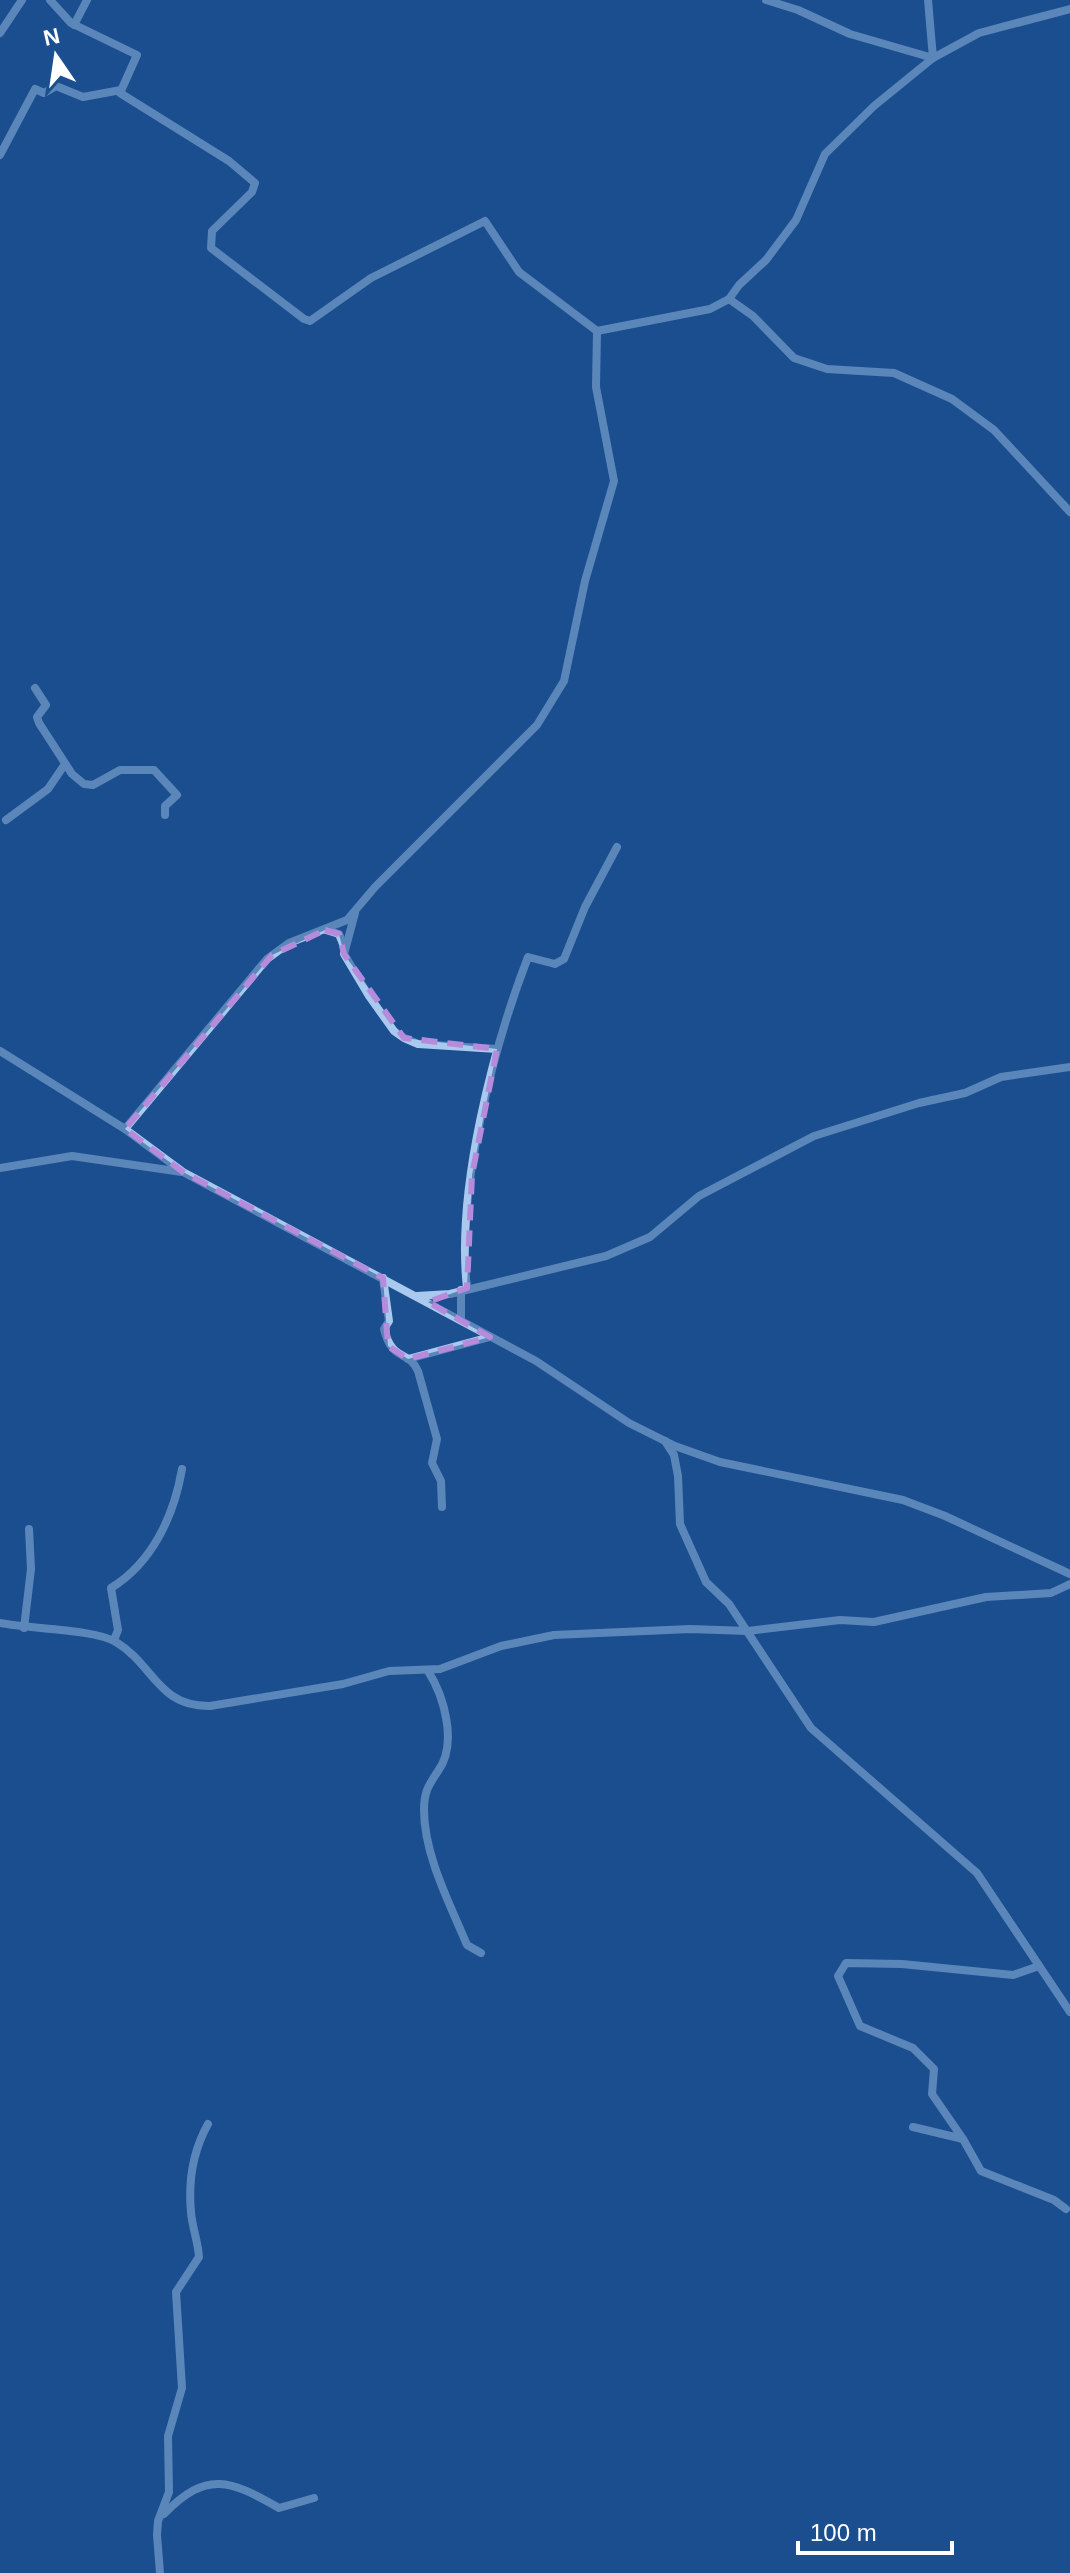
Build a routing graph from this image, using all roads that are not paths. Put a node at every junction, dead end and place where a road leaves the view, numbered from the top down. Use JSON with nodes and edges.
{"nodes":[{"id":1,"x":22,"y":0,"type":"edge"},
{"id":2,"x":50,"y":0,"type":"edge"},
{"id":3,"x":87,"y":0,"type":"edge"},
{"id":4,"x":766,"y":0,"type":"edge"},
{"id":5,"x":928,"y":0,"type":"edge"},
{"id":6,"x":1070,"y":9,"type":"edge"},
{"id":7,"x":74,"y":25,"type":"junction"},
{"id":8,"x":0,"y":33,"type":"edge"},
{"id":9,"x":933,"y":58,"type":"junction"},
{"id":10,"x":121,"y":90,"type":"junction"},
{"id":11,"x":0,"y":155,"type":"edge"},
{"id":12,"x":729,"y":299,"type":"junction"},
{"id":13,"x":597,"y":331,"type":"junction"},
{"id":14,"x":1070,"y":512,"type":"edge"},
{"id":15,"x":35,"y":688,"type":"dead end"},
{"id":16,"x":65,"y":764,"type":"junction"},
{"id":17,"x":165,"y":815,"type":"dead end"},
{"id":18,"x":6,"y":820,"type":"dead end"},
{"id":19,"x":617,"y":847,"type":"dead end"},
{"id":20,"x":357,"y":908,"type":"junction"},
{"id":21,"x":325,"y":930,"type":"junction"},
{"id":22,"x":345,"y":949,"type":"junction"},
{"id":23,"x":497,"y":1049,"type":"junction"},
{"id":24,"x":0,"y":1051,"type":"edge"},
{"id":25,"x":1070,"y":1067,"type":"edge"},
{"id":26,"x":125,"y":1129,"type":"junction"},
{"id":27,"x":0,"y":1168,"type":"edge"},
{"id":28,"x":183,"y":1172,"type":"junction"},
{"id":29,"x":383,"y":1278,"type":"junction"},
{"id":30,"x":464,"y":1289,"type":"junction"},
{"id":31,"x":416,"y":1296,"type":"junction"},
{"id":32,"x":461,"y":1320,"type":"junction"},
{"id":33,"x":490,"y":1337,"type":"junction"},
{"id":34,"x":408,"y":1359,"type":"junction"},
{"id":35,"x":665,"y":1441,"type":"junction"},
{"id":36,"x":182,"y":1469,"type":"dead end"},
{"id":37,"x":442,"y":1507,"type":"dead end"},
{"id":38,"x":29,"y":1529,"type":"dead end"},
{"id":39,"x":1070,"y":1574,"type":"edge"},
{"id":40,"x":1070,"y":1584,"type":"edge"},
{"id":41,"x":0,"y":1623,"type":"edge"},
{"id":42,"x":24,"y":1628,"type":"junction"},
{"id":43,"x":748,"y":1631,"type":"junction"},
{"id":44,"x":114,"y":1640,"type":"junction"},
{"id":45,"x":428,"y":1671,"type":"junction"},
{"id":46,"x":481,"y":1953,"type":"dead end"},
{"id":47,"x":1039,"y":1966,"type":"junction"},
{"id":48,"x":1070,"y":2012,"type":"edge"},
{"id":49,"x":208,"y":2124,"type":"dead end"},
{"id":50,"x":913,"y":2127,"type":"dead end"},
{"id":51,"x":963,"y":2139,"type":"junction"},
{"id":52,"x":1066,"y":2209,"type":"dead end"},
{"id":53,"x":314,"y":2498,"type":"dead end"},
{"id":54,"x":158,"y":2521,"type":"junction"},
{"id":55,"x":160,"y":2573,"type":"edge"}],
"edges":[{"from":1,"to":8,"type":"street"},
{"from":2,"to":7,"type":"street"},
{"from":3,"to":7,"type":"street"},
{"from":4,"to":9,"type":"street"},
{"from":5,"to":9,"type":"street"},
{"from":6,"to":9,"type":"street"},
{"from":7,"to":10,"type":"street"},
{"from":9,"to":12,"type":"street"},
{"from":10,"to":11,"type":"street"},
{"from":10,"to":13,"type":"street"},
{"from":12,"to":13,"type":"street"},
{"from":12,"to":14,"type":"street"},
{"from":13,"to":20,"type":"street"},
{"from":15,"to":16,"type":"street"},
{"from":16,"to":17,"type":"street"},
{"from":16,"to":18,"type":"street"},
{"from":19,"to":23,"type":"street"},
{"from":20,"to":21,"type":"street"},
{"from":20,"to":22,"type":"street"},
{"from":21,"to":22,"type":"street"},
{"from":21,"to":26,"type":"street"},
{"from":22,"to":23,"type":"street"},
{"from":23,"to":30,"type":"street"},
{"from":24,"to":26,"type":"street"},
{"from":25,"to":30,"type":"street"},
{"from":26,"to":28,"type":"street"},
{"from":27,"to":28,"type":"street"},
{"from":28,"to":29,"type":"street"},
{"from":29,"to":31,"type":"street"},
{"from":29,"to":34,"type":"street"},
{"from":30,"to":31,"type":"street"},
{"from":30,"to":32,"type":"street"},
{"from":31,"to":32,"type":"street"},
{"from":32,"to":33,"type":"street"},
{"from":33,"to":34,"type":"street"},
{"from":33,"to":35,"type":"street"},
{"from":34,"to":37,"type":"street"},
{"from":35,"to":39,"type":"street"},
{"from":35,"to":43,"type":"street"},
{"from":36,"to":44,"type":"street"},
{"from":38,"to":42,"type":"street"},
{"from":40,"to":43,"type":"street"},
{"from":41,"to":42,"type":"street"},
{"from":42,"to":44,"type":"street"},
{"from":43,"to":45,"type":"street"},
{"from":43,"to":47,"type":"street"},
{"from":44,"to":45,"type":"street"},
{"from":45,"to":46,"type":"street"},
{"from":47,"to":48,"type":"street"},
{"from":47,"to":51,"type":"street"},
{"from":49,"to":54,"type":"street"},
{"from":50,"to":51,"type":"street"},
{"from":51,"to":52,"type":"street"},
{"from":53,"to":54,"type":"street"},
{"from":54,"to":55,"type":"street"}]}
